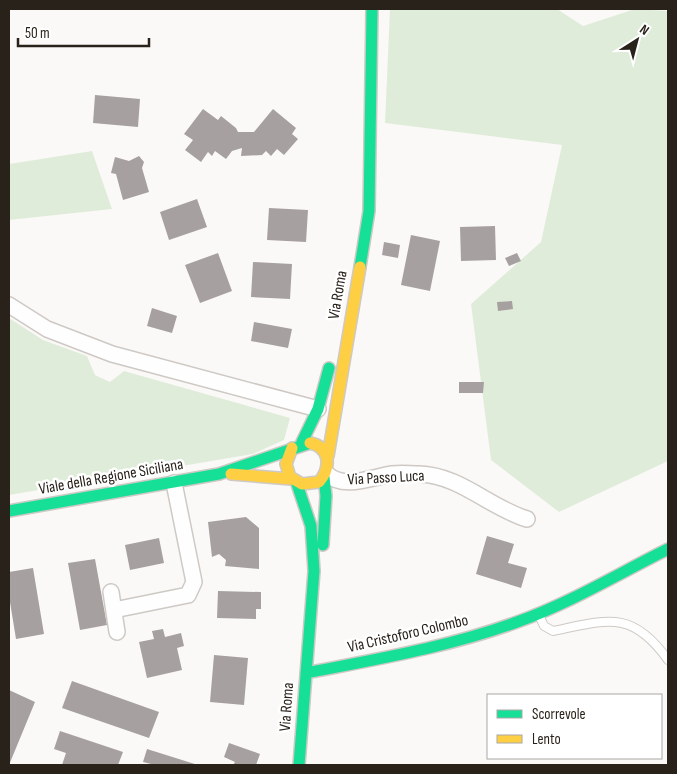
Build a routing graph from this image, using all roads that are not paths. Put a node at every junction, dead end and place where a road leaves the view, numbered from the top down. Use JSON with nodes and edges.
{"nodes":[{"id":1,"x":372,"y":9,"type":"edge"},
{"id":2,"x":369,"y":140,"type":"junction"},
{"id":3,"x":358,"y":203,"type":"dead end"},
{"id":4,"x":9,"y":305,"type":"edge"},
{"id":5,"x":331,"y":358,"type":"dead end"},
{"id":6,"x":318,"y":409,"type":"junction"},
{"id":7,"x":297,"y":445,"type":"junction"},
{"id":8,"x":328,"y":456,"type":"junction"},
{"id":9,"x":219,"y":474,"type":"junction"},
{"id":10,"x":326,"y":476,"type":"junction"},
{"id":11,"x":294,"y":481,"type":"junction"},
{"id":12,"x":174,"y":483,"type":"junction"},
{"id":13,"x":9,"y":512,"type":"edge"},
{"id":14,"x":527,"y":519,"type":"dead end"},
{"id":15,"x":668,"y":549,"type":"edge"},
{"id":16,"x":313,"y":591,"type":"junction"},
{"id":17,"x":111,"y":592,"type":"dead end"},
{"id":18,"x":114,"y":610,"type":"junction"},
{"id":19,"x":539,"y":613,"type":"junction"},
{"id":20,"x":117,"y":632,"type":"dead end"},
{"id":21,"x":668,"y":660,"type":"edge"},
{"id":22,"x":306,"y":673,"type":"junction"},
{"id":23,"x":299,"y":765,"type":"edge"}],
"edges":[{"from":1,"to":2,"type":"street","name":"Via Roma"},
{"from":2,"to":3,"type":"street","name":"Via Roma"},
{"from":2,"to":8,"type":"street","name":"Via Roma"},
{"from":4,"to":6,"type":"street"},
{"from":5,"to":6,"type":"street"},
{"from":6,"to":7,"type":"street"},
{"from":7,"to":8,"type":"street"},
{"from":7,"to":9,"type":"street"},
{"from":7,"to":11,"type":"street"},
{"from":8,"to":10,"type":"street"},
{"from":9,"to":11,"type":"street"},
{"from":9,"to":12,"type":"street","name":"Viale della Regione Siciliana"},
{"from":10,"to":11,"type":"street"},
{"from":10,"to":14,"type":"street","name":"Via Passo Luca"},
{"from":10,"to":16,"type":"street"},
{"from":11,"to":16,"type":"street"},
{"from":12,"to":13,"type":"street","name":"Viale della Regione Siciliana"},
{"from":12,"to":18,"type":"street"},
{"from":15,"to":19,"type":"street","name":"Via Cristoforo Colombo"},
{"from":16,"to":22,"type":"street","name":"Via Roma"},
{"from":17,"to":18,"type":"street"},
{"from":18,"to":20,"type":"street"},
{"from":19,"to":21,"type":"lane"},
{"from":19,"to":22,"type":"street","name":"Via Cristoforo Colombo"},
{"from":22,"to":23,"type":"street","name":"Via Roma"}]}
